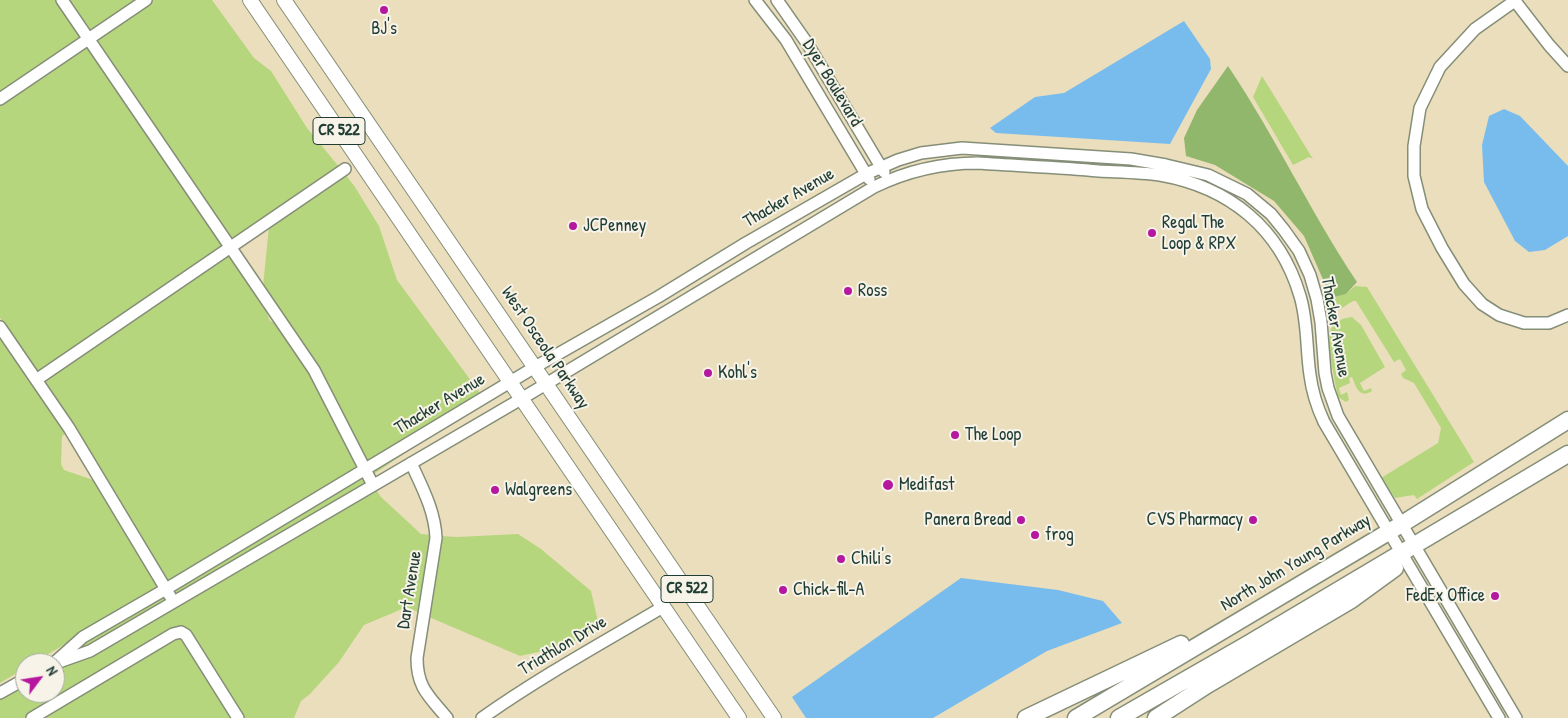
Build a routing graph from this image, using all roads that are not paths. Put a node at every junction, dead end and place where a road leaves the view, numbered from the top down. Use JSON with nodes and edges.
{"nodes":[{"id":1,"x":62,"y":0,"type":"edge"},
{"id":2,"x":146,"y":0,"type":"edge"},
{"id":3,"x":250,"y":0,"type":"edge"},
{"id":4,"x":284,"y":0,"type":"edge"},
{"id":5,"x":754,"y":0,"type":"edge"},
{"id":6,"x":1515,"y":0,"type":"edge"},
{"id":7,"x":779,"y":2,"type":"edge"},
{"id":8,"x":766,"y":14,"type":"junction"},
{"id":9,"x":89,"y":39,"type":"junction"},
{"id":10,"x":1568,"y":66,"type":"edge"},
{"id":11,"x":0,"y":99,"type":"edge"},
{"id":12,"x":1008,"y":150,"type":"junction"},
{"id":13,"x":1008,"y":165,"type":"junction"},
{"id":14,"x":881,"y":167,"type":"junction"},
{"id":15,"x":345,"y":169,"type":"dead end"},
{"id":16,"x":866,"y":174,"type":"junction"},
{"id":17,"x":889,"y":180,"type":"junction"},
{"id":18,"x":874,"y":188,"type":"junction"},
{"id":19,"x":757,"y":236,"type":"junction"},
{"id":20,"x":746,"y":243,"type":"junction"},
{"id":21,"x":230,"y":248,"type":"junction"},
{"id":22,"x":768,"y":251,"type":"junction"},
{"id":23,"x":756,"y":258,"type":"junction"},
{"id":24,"x":1568,"y":315,"type":"edge"},
{"id":25,"x":1321,"y":322,"type":"junction"},
{"id":26,"x":0,"y":327,"type":"edge"},
{"id":27,"x":1306,"y":329,"type":"junction"},
{"id":28,"x":534,"y":367,"type":"junction"},
{"id":29,"x":36,"y":380,"type":"junction"},
{"id":30,"x":510,"y":382,"type":"junction"},
{"id":31,"x":546,"y":384,"type":"junction"},
{"id":32,"x":521,"y":399,"type":"junction"},
{"id":33,"x":1568,"y":420,"type":"edge"},
{"id":34,"x":1324,"y":422,"type":"junction"},
{"id":35,"x":1345,"y":429,"type":"junction"},
{"id":36,"x":1568,"y":454,"type":"edge"},
{"id":37,"x":411,"y":463,"type":"junction"},
{"id":38,"x":364,"y":470,"type":"junction"},
{"id":39,"x":373,"y":485,"type":"junction"},
{"id":40,"x":274,"y":524,"type":"junction"},
{"id":41,"x":1395,"y":528,"type":"junction"},
{"id":42,"x":282,"y":538,"type":"junction"},
{"id":43,"x":1407,"y":553,"type":"junction"},
{"id":44,"x":1308,"y":579,"type":"junction"},
{"id":45,"x":166,"y":589,"type":"junction"},
{"id":46,"x":174,"y":602,"type":"junction"},
{"id":47,"x":663,"y":607,"type":"junction"},
{"id":48,"x":65,"y":653,"type":"edge"},
{"id":49,"x":65,"y":660,"type":"edge"},
{"id":50,"x":15,"y":685,"type":"edge"},
{"id":51,"x":1500,"y":688,"type":"junction"},
{"id":52,"x":0,"y":693,"type":"edge"},
{"id":53,"x":1486,"y":697,"type":"junction"},
{"id":54,"x":37,"y":717,"type":"edge"},
{"id":55,"x":238,"y":718,"type":"edge"},
{"id":56,"x":447,"y":718,"type":"edge"},
{"id":57,"x":482,"y":718,"type":"edge"},
{"id":58,"x":739,"y":718,"type":"edge"},
{"id":59,"x":774,"y":718,"type":"edge"},
{"id":60,"x":1026,"y":718,"type":"edge"},
{"id":61,"x":1076,"y":718,"type":"edge"},
{"id":62,"x":1119,"y":718,"type":"edge"},
{"id":63,"x":1156,"y":718,"type":"edge"},
{"id":64,"x":1499,"y":718,"type":"edge"},
{"id":65,"x":1516,"y":718,"type":"edge"}],
"edges":[{"from":1,"to":9,"type":"street"},
{"from":2,"to":9,"type":"street"},
{"from":3,"to":30,"type":"main road","number":"CR 522"},
{"from":4,"to":28,"type":"main road","name":"West Osceola Parkway","number":"CR 522"},
{"from":5,"to":8,"type":"street","name":"Dyer Boulevard"},
{"from":6,"to":10,"type":"street"},
{"from":6,"to":24,"type":"street"},
{"from":7,"to":8,"type":"street"},
{"from":7,"to":14,"type":"street","name":"Dyer Boulevard"},
{"from":8,"to":16,"type":"street","name":"Dyer Boulevard"},
{"from":9,"to":11,"type":"street"},
{"from":9,"to":21,"type":"street"},
{"from":12,"to":13,"type":"street"},
{"from":12,"to":14,"type":"street","name":"Thacker Avenue"},
{"from":12,"to":25,"type":"street","name":"Thacker Avenue"},
{"from":13,"to":17,"type":"street","name":"Thacker Avenue"},
{"from":13,"to":27,"type":"street","name":"Thacker Avenue"},
{"from":14,"to":16,"type":"street","name":"Thacker Avenue"},
{"from":14,"to":17,"type":"street","name":"Dyer Boulevard"},
{"from":15,"to":21,"type":"street"},
{"from":16,"to":18,"type":"street","name":"Dyer Boulevard"},
{"from":16,"to":19,"type":"street","name":"Thacker Avenue"},
{"from":17,"to":18,"type":"street","name":"Thacker Avenue"},
{"from":18,"to":22,"type":"street","name":"Thacker Avenue"},
{"from":19,"to":20,"type":"street","name":"Thacker Avenue"},
{"from":19,"to":22,"type":"street"},
{"from":20,"to":23,"type":"street"},
{"from":20,"to":28,"type":"street","name":"Thacker Avenue"},
{"from":21,"to":29,"type":"street"},
{"from":21,"to":38,"type":"street"},
{"from":22,"to":23,"type":"street","name":"Thacker Avenue"},
{"from":23,"to":31,"type":"street","name":"Thacker Avenue"},
{"from":25,"to":27,"type":"street"},
{"from":25,"to":35,"type":"street","name":"Thacker Avenue"},
{"from":26,"to":29,"type":"street"},
{"from":27,"to":34,"type":"street","name":"Thacker Avenue"},
{"from":28,"to":30,"type":"street","name":"Thacker Avenue"},
{"from":28,"to":31,"type":"main road","name":"West Osceola Parkway","number":"CR 522"},
{"from":29,"to":45,"type":"street"},
{"from":30,"to":32,"type":"main road","number":"CR 522"},
{"from":30,"to":38,"type":"street","name":"Thacker Avenue"},
{"from":31,"to":32,"type":"street","name":"Thacker Avenue"},
{"from":31,"to":59,"type":"main road","name":"West Osceola Parkway","number":"CR 522"},
{"from":32,"to":37,"type":"street","name":"Thacker Avenue"},
{"from":32,"to":47,"type":"main road","number":"CR 522"},
{"from":33,"to":41,"type":"highway","name":"North John Young Parkway"},
{"from":34,"to":35,"type":"street"},
{"from":34,"to":41,"type":"street","name":"Thacker Avenue"},
{"from":35,"to":41,"type":"street","name":"Thacker Avenue"},
{"from":36,"to":43,"type":"highway"},
{"from":37,"to":39,"type":"street","name":"Thacker Avenue"},
{"from":37,"to":56,"type":"street","name":"Dart Avenue"},
{"from":38,"to":39,"type":"street"},
{"from":38,"to":40,"type":"street","name":"Thacker Avenue"},
{"from":39,"to":42,"type":"street","name":"Thacker Avenue"},
{"from":40,"to":42,"type":"street"},
{"from":40,"to":45,"type":"street","name":"Thacker Avenue"},
{"from":41,"to":43,"type":"street","name":"Thacker Avenue"},
{"from":41,"to":44,"type":"highway","name":"North John Young Parkway"},
{"from":42,"to":46,"type":"street","name":"Thacker Avenue"},
{"from":43,"to":51,"type":"street"},
{"from":43,"to":53,"type":"street"},
{"from":43,"to":62,"type":"highway"},
{"from":43,"to":63,"type":"highway"},
{"from":44,"to":60,"type":"highway"},
{"from":44,"to":61,"type":"highway","name":"North John Young Parkway"},
{"from":45,"to":46,"type":"street"},
{"from":45,"to":48,"type":"street","name":"Thacker Avenue"},
{"from":46,"to":49,"type":"street","name":"Thacker Avenue"},
{"from":47,"to":57,"type":"street","name":"Triathlon Drive"},
{"from":47,"to":58,"type":"main road","number":"CR 522"},
{"from":50,"to":52,"type":"street"},
{"from":51,"to":53,"type":"street"},
{"from":51,"to":65,"type":"street"},
{"from":53,"to":64,"type":"street"},
{"from":54,"to":55,"type":"street"}]}
